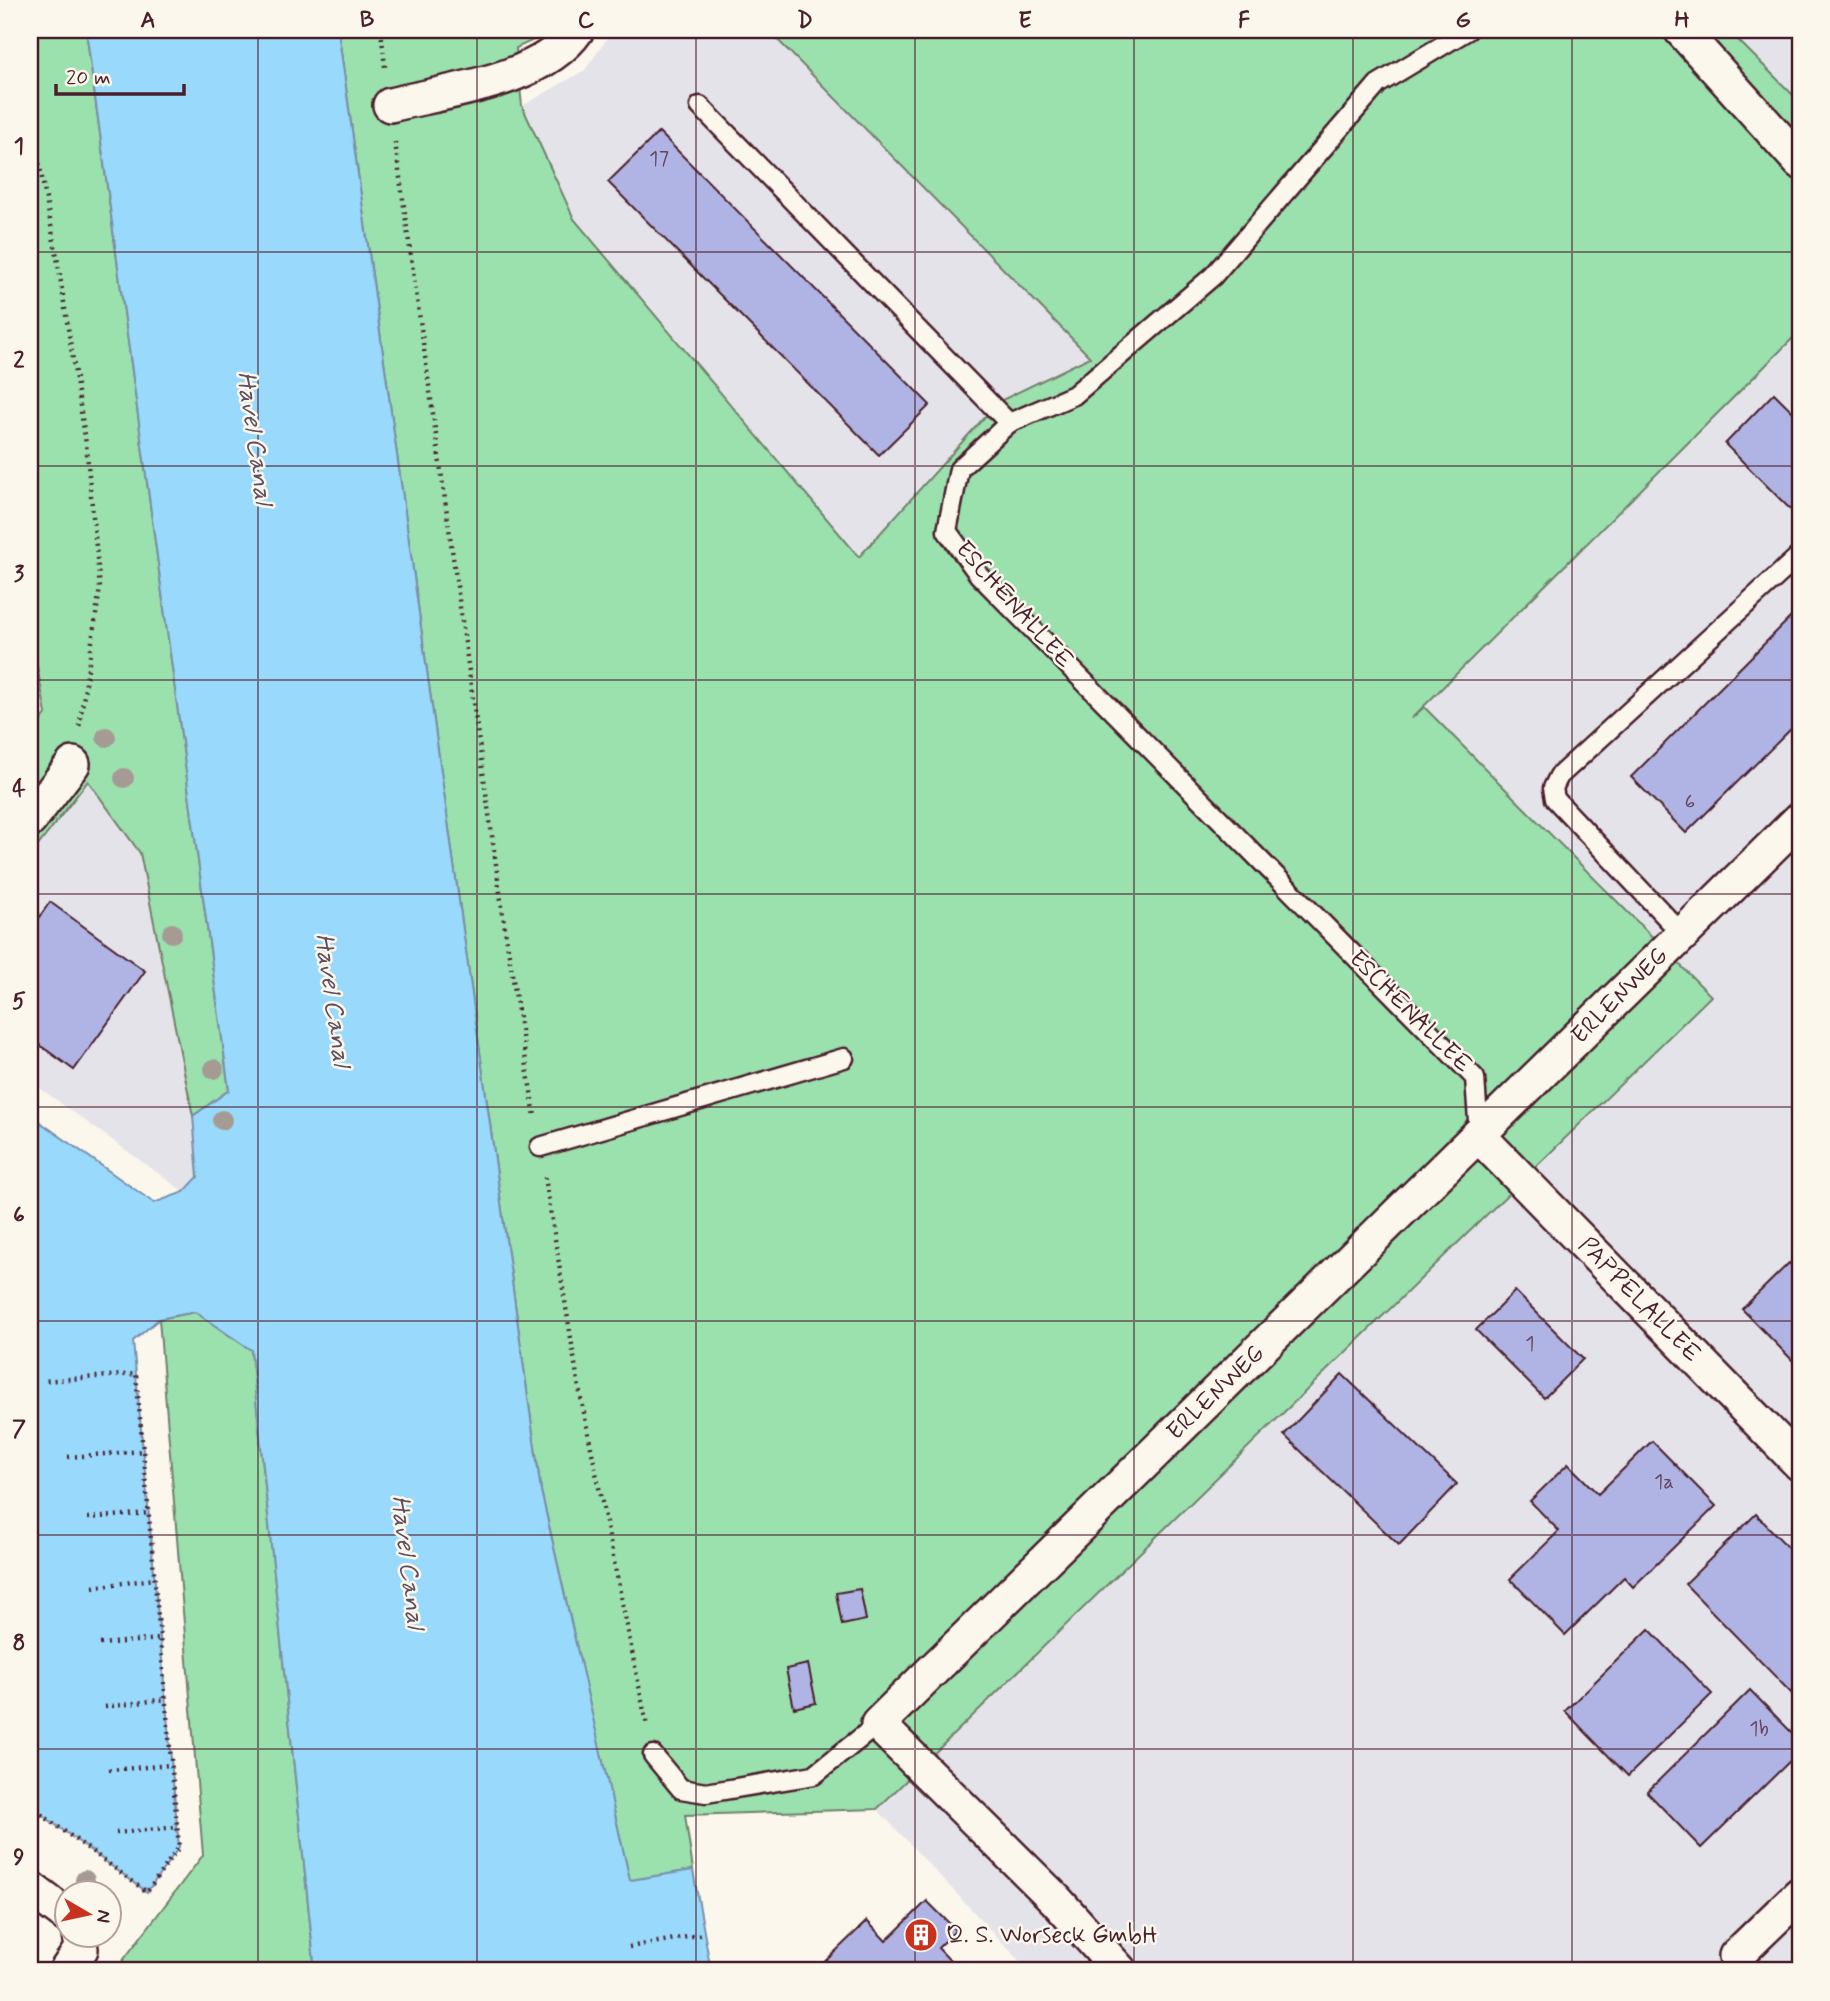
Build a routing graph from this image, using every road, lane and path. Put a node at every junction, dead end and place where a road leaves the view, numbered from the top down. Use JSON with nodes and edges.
{"nodes":[{"id":1,"x":381,"y":30,"type":"edge"},
{"id":2,"x":577,"y":30,"type":"edge"},
{"id":3,"x":1468,"y":30,"type":"edge"},
{"id":4,"x":1681,"y":30,"type":"edge"},
{"id":5,"x":390,"y":105,"type":"junction"},
{"id":6,"x":699,"y":106,"type":"dead end"},
{"id":7,"x":30,"y":115,"type":"edge"},
{"id":8,"x":1800,"y":162,"type":"edge"},
{"id":9,"x":1009,"y":423,"type":"junction"},
{"id":10,"x":1800,"y":555,"type":"edge"},
{"id":11,"x":73,"y":764,"type":"joint"},
{"id":12,"x":30,"y":820,"type":"edge"},
{"id":13,"x":1800,"y":820,"type":"edge"},
{"id":14,"x":1683,"y":935,"type":"junction"},
{"id":15,"x":844,"y":1058,"type":"dead end"},
{"id":16,"x":1479,"y":1136,"type":"junction"},
{"id":17,"x":540,"y":1147,"type":"junction"},
{"id":18,"x":43,"y":1381,"type":"dead end"},
{"id":19,"x":143,"y":1451,"type":"junction"},
{"id":20,"x":68,"y":1457,"type":"dead end"},
{"id":21,"x":1800,"y":1464,"type":"edge"},
{"id":22,"x":149,"y":1513,"type":"junction"},
{"id":23,"x":88,"y":1517,"type":"dead end"},
{"id":24,"x":155,"y":1580,"type":"junction"},
{"id":25,"x":93,"y":1587,"type":"dead end"},
{"id":26,"x":160,"y":1639,"type":"junction"},
{"id":27,"x":100,"y":1644,"type":"dead end"},
{"id":28,"x":166,"y":1699,"type":"junction"},
{"id":29,"x":105,"y":1707,"type":"dead end"},
{"id":30,"x":878,"y":1724,"type":"junction"},
{"id":31,"x":653,"y":1755,"type":"joint"},
{"id":32,"x":172,"y":1765,"type":"junction"},
{"id":33,"x":109,"y":1770,"type":"dead end"},
{"id":34,"x":30,"y":1806,"type":"edge"},
{"id":35,"x":178,"y":1826,"type":"junction"},
{"id":36,"x":117,"y":1833,"type":"dead end"},
{"id":37,"x":30,"y":1888,"type":"edge"},
{"id":38,"x":1800,"y":1894,"type":"edge"},
{"id":39,"x":52,"y":1904,"type":"edge"},
{"id":40,"x":704,"y":1934,"type":"dead end"},
{"id":41,"x":629,"y":1947,"type":"dead end"},
{"id":42,"x":81,"y":1948,"type":"edge"},
{"id":43,"x":1736,"y":1956,"type":"dead end"},
{"id":44,"x":66,"y":1971,"type":"edge"},
{"id":45,"x":1120,"y":1971,"type":"edge"}],
"edges":[{"from":1,"to":5,"type":"path"},
{"from":2,"to":5,"type":"street"},
{"from":3,"to":9,"type":"lane","name":"ESCHENALLEE"},
{"from":4,"to":8,"type":"street"},
{"from":5,"to":17,"type":"path"},
{"from":6,"to":9,"type":"lane"},
{"from":7,"to":11,"type":"path"},
{"from":9,"to":16,"type":"lane","name":"ESCHENALLEE"},
{"from":10,"to":14,"type":"lane"},
{"from":11,"to":12,"type":"street"},
{"from":13,"to":14,"type":"street","name":"ERLENWEG"},
{"from":14,"to":16,"type":"street","name":"ERLENWEG"},
{"from":15,"to":17,"type":"lane"},
{"from":16,"to":21,"type":"street","name":"PAPPELALLEE"},
{"from":16,"to":30,"type":"street","name":"ERLENWEG"},
{"from":17,"to":31,"type":"path"},
{"from":18,"to":19,"type":"path"},
{"from":19,"to":20,"type":"path"},
{"from":19,"to":22,"type":"path"},
{"from":22,"to":23,"type":"path"},
{"from":22,"to":24,"type":"path"},
{"from":24,"to":25,"type":"path"},
{"from":24,"to":26,"type":"path"},
{"from":26,"to":27,"type":"path"},
{"from":26,"to":28,"type":"path"},
{"from":28,"to":29,"type":"path"},
{"from":28,"to":32,"type":"path"},
{"from":30,"to":31,"type":"lane"},
{"from":30,"to":45,"type":"street"},
{"from":32,"to":33,"type":"path"},
{"from":32,"to":35,"type":"path"},
{"from":34,"to":35,"type":"path"},
{"from":35,"to":36,"type":"path"},
{"from":37,"to":39,"type":"street"},
{"from":38,"to":43,"type":"street"},
{"from":40,"to":41,"type":"path"},
{"from":42,"to":44,"type":"street"}]}
